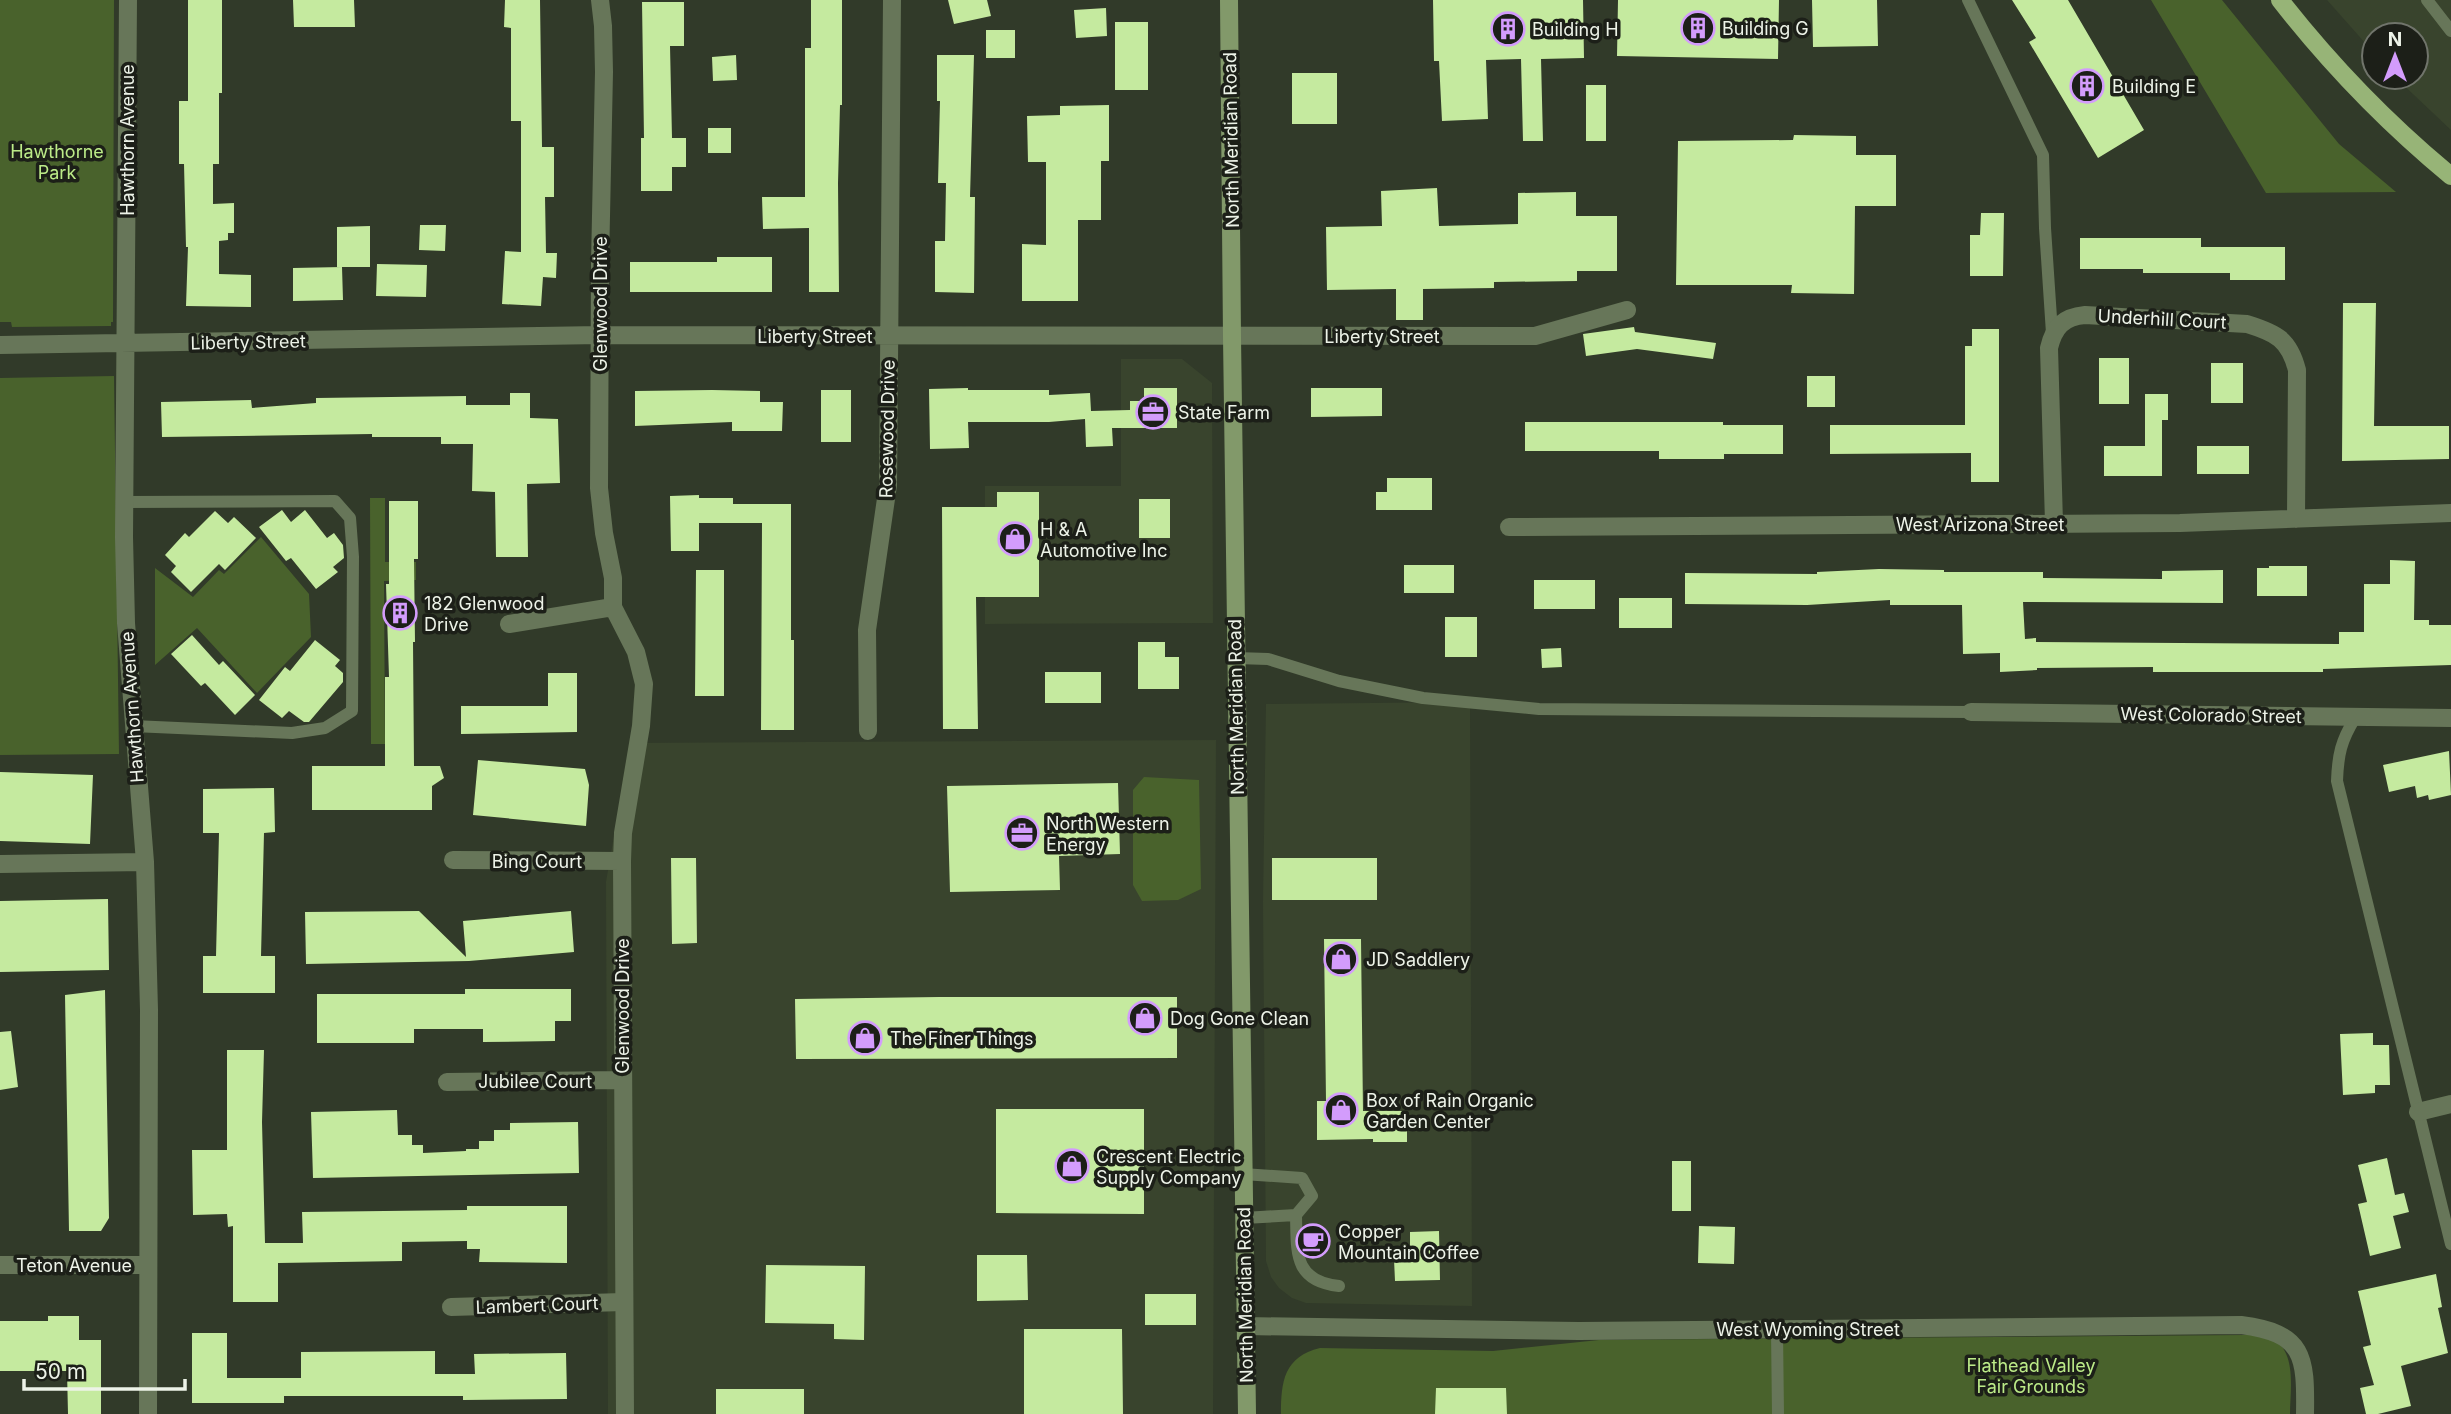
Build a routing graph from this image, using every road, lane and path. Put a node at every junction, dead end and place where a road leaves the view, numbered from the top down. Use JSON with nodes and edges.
{"nodes":[{"id":1,"x":128,"y":0,"type":"edge"},
{"id":2,"x":600,"y":0,"type":"edge"},
{"id":3,"x":892,"y":0,"type":"edge"},
{"id":4,"x":1229,"y":0,"type":"edge"},
{"id":5,"x":1968,"y":0,"type":"edge"},
{"id":6,"x":2280,"y":0,"type":"edge"},
{"id":7,"x":2427,"y":0,"type":"edge"},
{"id":8,"x":2451,"y":31,"type":"edge"},
{"id":9,"x":2451,"y":176,"type":"edge"},
{"id":10,"x":1627,"y":310,"type":"dead end"},
{"id":11,"x":2053,"y":332,"type":"junction"},
{"id":12,"x":600,"y":335,"type":"junction"},
{"id":13,"x":889,"y":336,"type":"junction"},
{"id":14,"x":1231,"y":337,"type":"junction"},
{"id":15,"x":126,"y":344,"type":"junction"},
{"id":16,"x":0,"y":345,"type":"edge"},
{"id":17,"x":125,"y":502,"type":"junction"},
{"id":18,"x":2451,"y":513,"type":"edge"},
{"id":19,"x":2296,"y":519,"type":"junction"},
{"id":20,"x":2054,"y":523,"type":"junction"},
{"id":21,"x":1509,"y":527,"type":"dead end"},
{"id":22,"x":613,"y":607,"type":"junction"},
{"id":23,"x":509,"y":624,"type":"dead end"},
{"id":24,"x":1236,"y":658,"type":"junction"},
{"id":25,"x":1971,"y":712,"type":"joint"},
{"id":26,"x":2355,"y":718,"type":"junction"},
{"id":27,"x":2451,"y":718,"type":"edge"},
{"id":28,"x":133,"y":726,"type":"junction"},
{"id":29,"x":868,"y":731,"type":"dead end"},
{"id":30,"x":453,"y":860,"type":"dead end"},
{"id":31,"x":145,"y":862,"type":"junction"},
{"id":32,"x":622,"y":862,"type":"junction"},
{"id":33,"x":0,"y":864,"type":"edge"},
{"id":34,"x":623,"y":1080,"type":"junction"},
{"id":35,"x":447,"y":1082,"type":"dead end"},
{"id":36,"x":2451,"y":1104,"type":"edge"},
{"id":37,"x":2418,"y":1112,"type":"junction"},
{"id":38,"x":1243,"y":1174,"type":"junction"},
{"id":39,"x":1296,"y":1215,"type":"junction"},
{"id":40,"x":1244,"y":1218,"type":"junction"},
{"id":41,"x":2451,"y":1244,"type":"edge"},
{"id":42,"x":0,"y":1265,"type":"edge"},
{"id":43,"x":148,"y":1265,"type":"junction"},
{"id":44,"x":1339,"y":1286,"type":"dead end"},
{"id":45,"x":624,"y":1302,"type":"junction"},
{"id":46,"x":451,"y":1307,"type":"dead end"},
{"id":47,"x":1246,"y":1326,"type":"junction"},
{"id":48,"x":1777,"y":1331,"type":"junction"},
{"id":49,"x":148,"y":1414,"type":"edge"},
{"id":50,"x":625,"y":1414,"type":"edge"},
{"id":51,"x":1247,"y":1414,"type":"edge"},
{"id":52,"x":1778,"y":1414,"type":"edge"},
{"id":53,"x":2305,"y":1414,"type":"edge"}],
"edges":[{"from":1,"to":15,"type":"street","name":"Hawthorn Avenue"},
{"from":2,"to":12,"type":"street","name":"Glenwood Drive"},
{"from":3,"to":13,"type":"street","name":"Rosewood Drive"},
{"from":4,"to":14,"type":"main road","name":"North Meridian Road"},
{"from":5,"to":11,"type":"lane"},
{"from":6,"to":9,"type":"main road"},
{"from":7,"to":8,"type":"lane"},
{"from":10,"to":14,"type":"street","name":"Liberty Street"},
{"from":11,"to":19,"type":"street","name":"Underhill Court"},
{"from":11,"to":20,"type":"street"},
{"from":12,"to":13,"type":"street","name":"Liberty Street"},
{"from":12,"to":15,"type":"street","name":"Liberty Street"},
{"from":12,"to":22,"type":"street","name":"Glenwood Drive"},
{"from":13,"to":14,"type":"street","name":"Liberty Street"},
{"from":13,"to":29,"type":"street","name":"Rosewood Drive"},
{"from":14,"to":24,"type":"main road","name":"North Meridian Road"},
{"from":15,"to":16,"type":"street","name":"Liberty Street"},
{"from":15,"to":17,"type":"street","name":"Hawthorn Avenue"},
{"from":17,"to":28,"type":"street","name":"Hawthorn Avenue"},
{"from":17,"to":28,"type":"lane"},
{"from":18,"to":19,"type":"street","name":"West Arizona Street"},
{"from":19,"to":20,"type":"street","name":"West Arizona Street"},
{"from":20,"to":21,"type":"street","name":"West Arizona Street"},
{"from":22,"to":23,"type":"street"},
{"from":22,"to":32,"type":"street","name":"Glenwood Drive"},
{"from":24,"to":25,"type":"lane"},
{"from":24,"to":38,"type":"main road","name":"North Meridian Road"},
{"from":25,"to":26,"type":"street","name":"West Colorado Street"},
{"from":26,"to":27,"type":"street","name":"West Colorado Street"},
{"from":26,"to":37,"type":"lane"},
{"from":28,"to":31,"type":"street","name":"Hawthorn Avenue"},
{"from":30,"to":32,"type":"street","name":"Bing Court"},
{"from":31,"to":33,"type":"street"},
{"from":31,"to":43,"type":"street","name":"Hawthorn Avenue"},
{"from":32,"to":34,"type":"street","name":"Glenwood Drive"},
{"from":34,"to":35,"type":"street","name":"Jubilee Court"},
{"from":34,"to":45,"type":"street","name":"Glenwood Drive"},
{"from":36,"to":37,"type":"street"},
{"from":37,"to":41,"type":"lane"},
{"from":38,"to":39,"type":"lane"},
{"from":38,"to":40,"type":"main road","name":"North Meridian Road"},
{"from":39,"to":40,"type":"lane"},
{"from":39,"to":44,"type":"lane"},
{"from":40,"to":47,"type":"main road","name":"North Meridian Road"},
{"from":42,"to":43,"type":"street","name":"Teton Avenue"},
{"from":43,"to":49,"type":"street","name":"Hawthorn Avenue"},
{"from":45,"to":46,"type":"street","name":"Lambert Court"},
{"from":45,"to":50,"type":"street","name":"Glenwood Drive"},
{"from":47,"to":48,"type":"street","name":"West Wyoming Street"},
{"from":47,"to":51,"type":"main road","name":"North Meridian Road"},
{"from":48,"to":52,"type":"lane"},
{"from":48,"to":53,"type":"street","name":"West Wyoming Street"}]}
